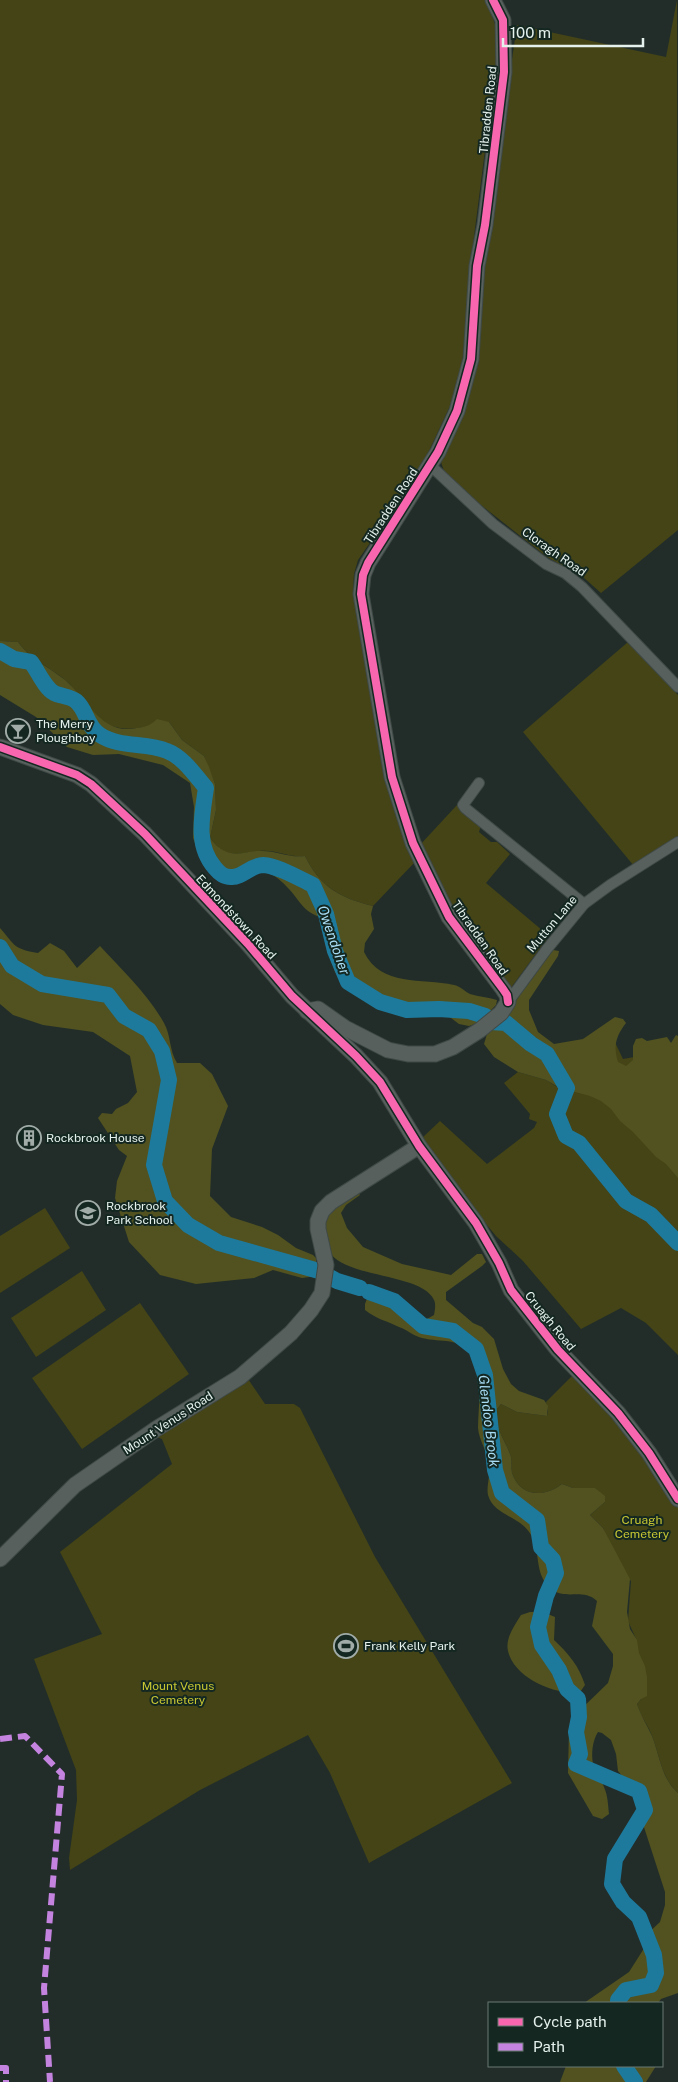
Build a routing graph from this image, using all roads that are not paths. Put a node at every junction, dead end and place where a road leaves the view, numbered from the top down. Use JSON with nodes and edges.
{"nodes":[{"id":1,"x":493,"y":0,"type":"edge"},
{"id":2,"x":431,"y":466,"type":"junction"},
{"id":3,"x":678,"y":687,"type":"edge"},
{"id":4,"x":0,"y":747,"type":"edge"},
{"id":5,"x":479,"y":783,"type":"dead end"},
{"id":6,"x":678,"y":842,"type":"edge"},
{"id":7,"x":584,"y":904,"type":"junction"},
{"id":8,"x":504,"y":1007,"type":"junction"},
{"id":9,"x":307,"y":1011,"type":"junction"},
{"id":10,"x":419,"y":1146,"type":"junction"},
{"id":11,"x":678,"y":1499,"type":"edge"},
{"id":12,"x":0,"y":1559,"type":"edge"}],
"edges":[{"from":1,"to":2,"type":"street","name":"Tibradden Road"},
{"from":2,"to":3,"type":"street","name":"Cloragh Road"},
{"from":2,"to":8,"type":"street","name":"Tibradden Road"},
{"from":4,"to":9,"type":"street","name":"Edmondstown Road"},
{"from":5,"to":7,"type":"street"},
{"from":6,"to":7,"type":"street","name":"Mutton Lane"},
{"from":7,"to":8,"type":"street","name":"Mutton Lane"},
{"from":8,"to":9,"type":"street"},
{"from":9,"to":10,"type":"street","name":"Edmondstown Road"},
{"from":10,"to":11,"type":"street","name":"Cruagh Road"},
{"from":10,"to":12,"type":"street","name":"Mount Venus Road"}]}
